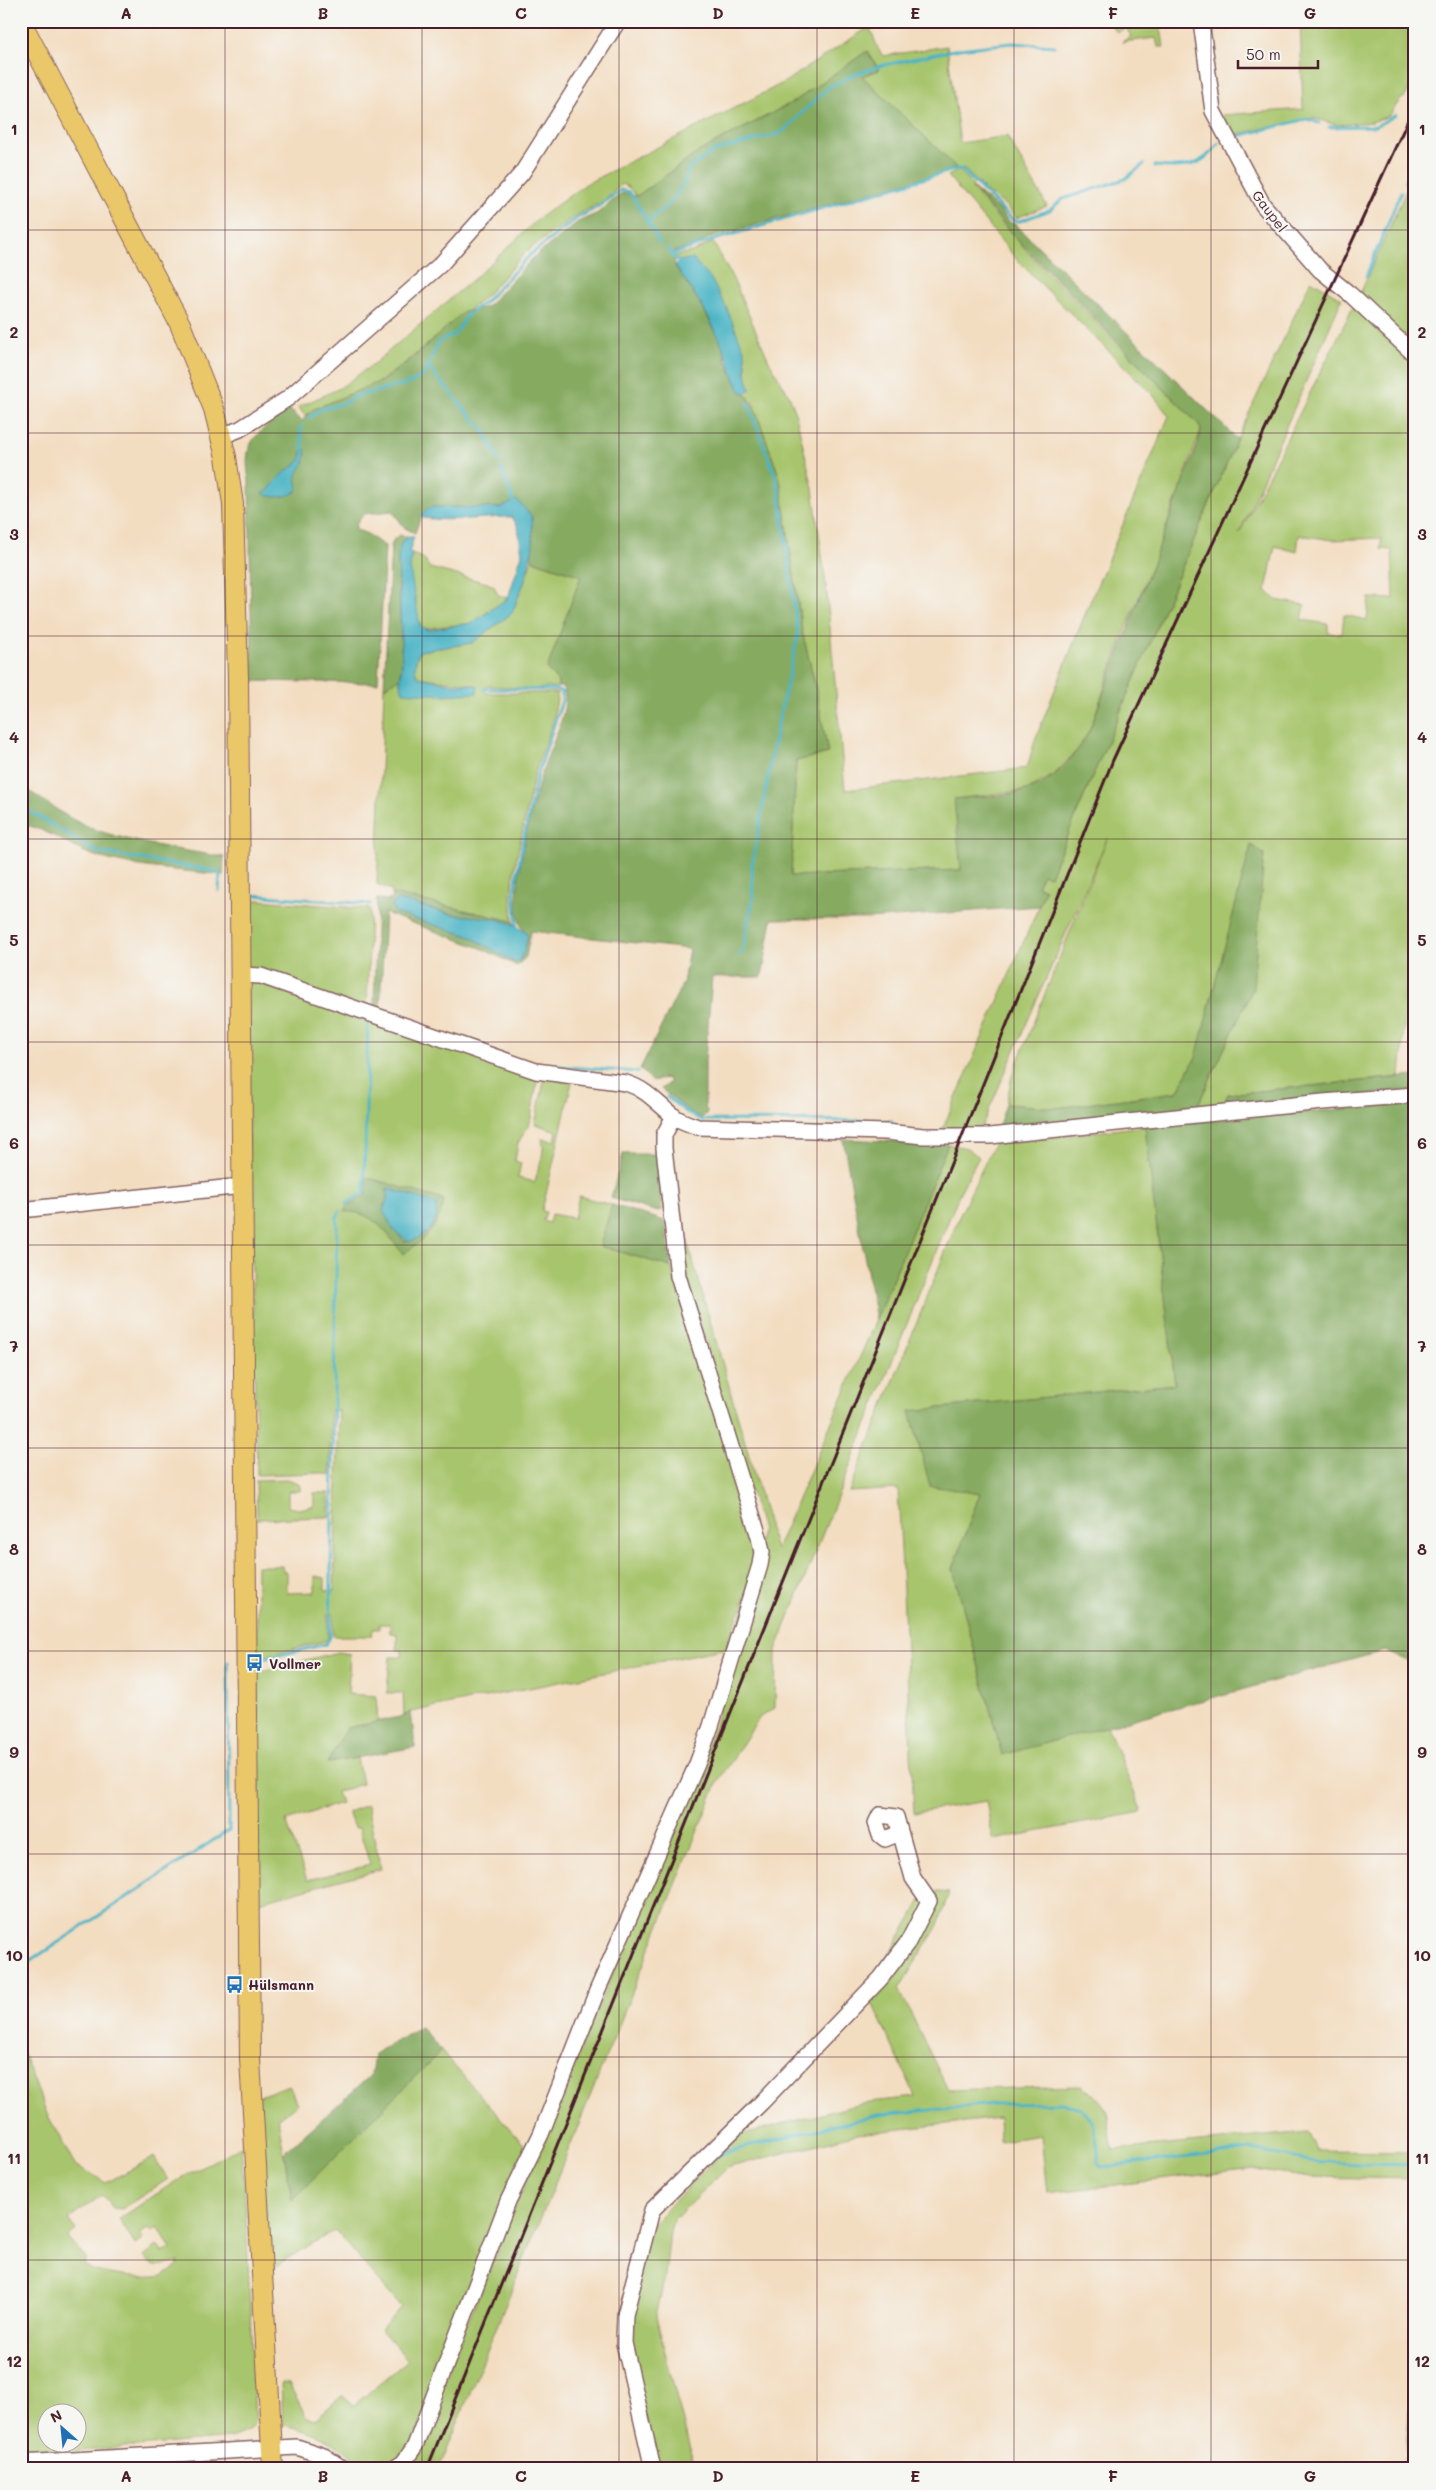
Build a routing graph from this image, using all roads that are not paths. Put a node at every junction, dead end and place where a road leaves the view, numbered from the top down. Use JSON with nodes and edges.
{"nodes":[{"id":1,"x":618,"y":21,"type":"edge"},
{"id":2,"x":1201,"y":21,"type":"edge"},
{"id":3,"x":21,"y":22,"type":"edge"},
{"id":4,"x":1415,"y":355,"type":"edge"},
{"id":5,"x":222,"y":436,"type":"junction"},
{"id":6,"x":240,"y":975,"type":"junction"},
{"id":7,"x":1415,"y":1095,"type":"edge"},
{"id":8,"x":674,"y":1116,"type":"junction"},
{"id":9,"x":242,"y":1186,"type":"junction"},
{"id":10,"x":21,"y":1210,"type":"edge"},
{"id":11,"x":900,"y":1833,"type":"dead end"},
{"id":12,"x":273,"y":2448,"type":"junction"},
{"id":13,"x":21,"y":2463,"type":"edge"},
{"id":14,"x":273,"y":2469,"type":"edge"},
{"id":15,"x":343,"y":2469,"type":"edge"},
{"id":16,"x":393,"y":2469,"type":"edge"},
{"id":17,"x":653,"y":2469,"type":"edge"}],
"edges":[{"from":1,"to":5,"type":"street"},
{"from":2,"to":4,"type":"street","name":"Gaupel"},
{"from":3,"to":5,"type":"main road"},
{"from":5,"to":6,"type":"main road"},
{"from":6,"to":8,"type":"street"},
{"from":6,"to":9,"type":"main road"},
{"from":7,"to":8,"type":"street"},
{"from":8,"to":16,"type":"street"},
{"from":9,"to":10,"type":"street"},
{"from":9,"to":12,"type":"main road"},
{"from":11,"to":17,"type":"street"},
{"from":12,"to":13,"type":"street"},
{"from":12,"to":14,"type":"main road"},
{"from":12,"to":15,"type":"street"}]}
